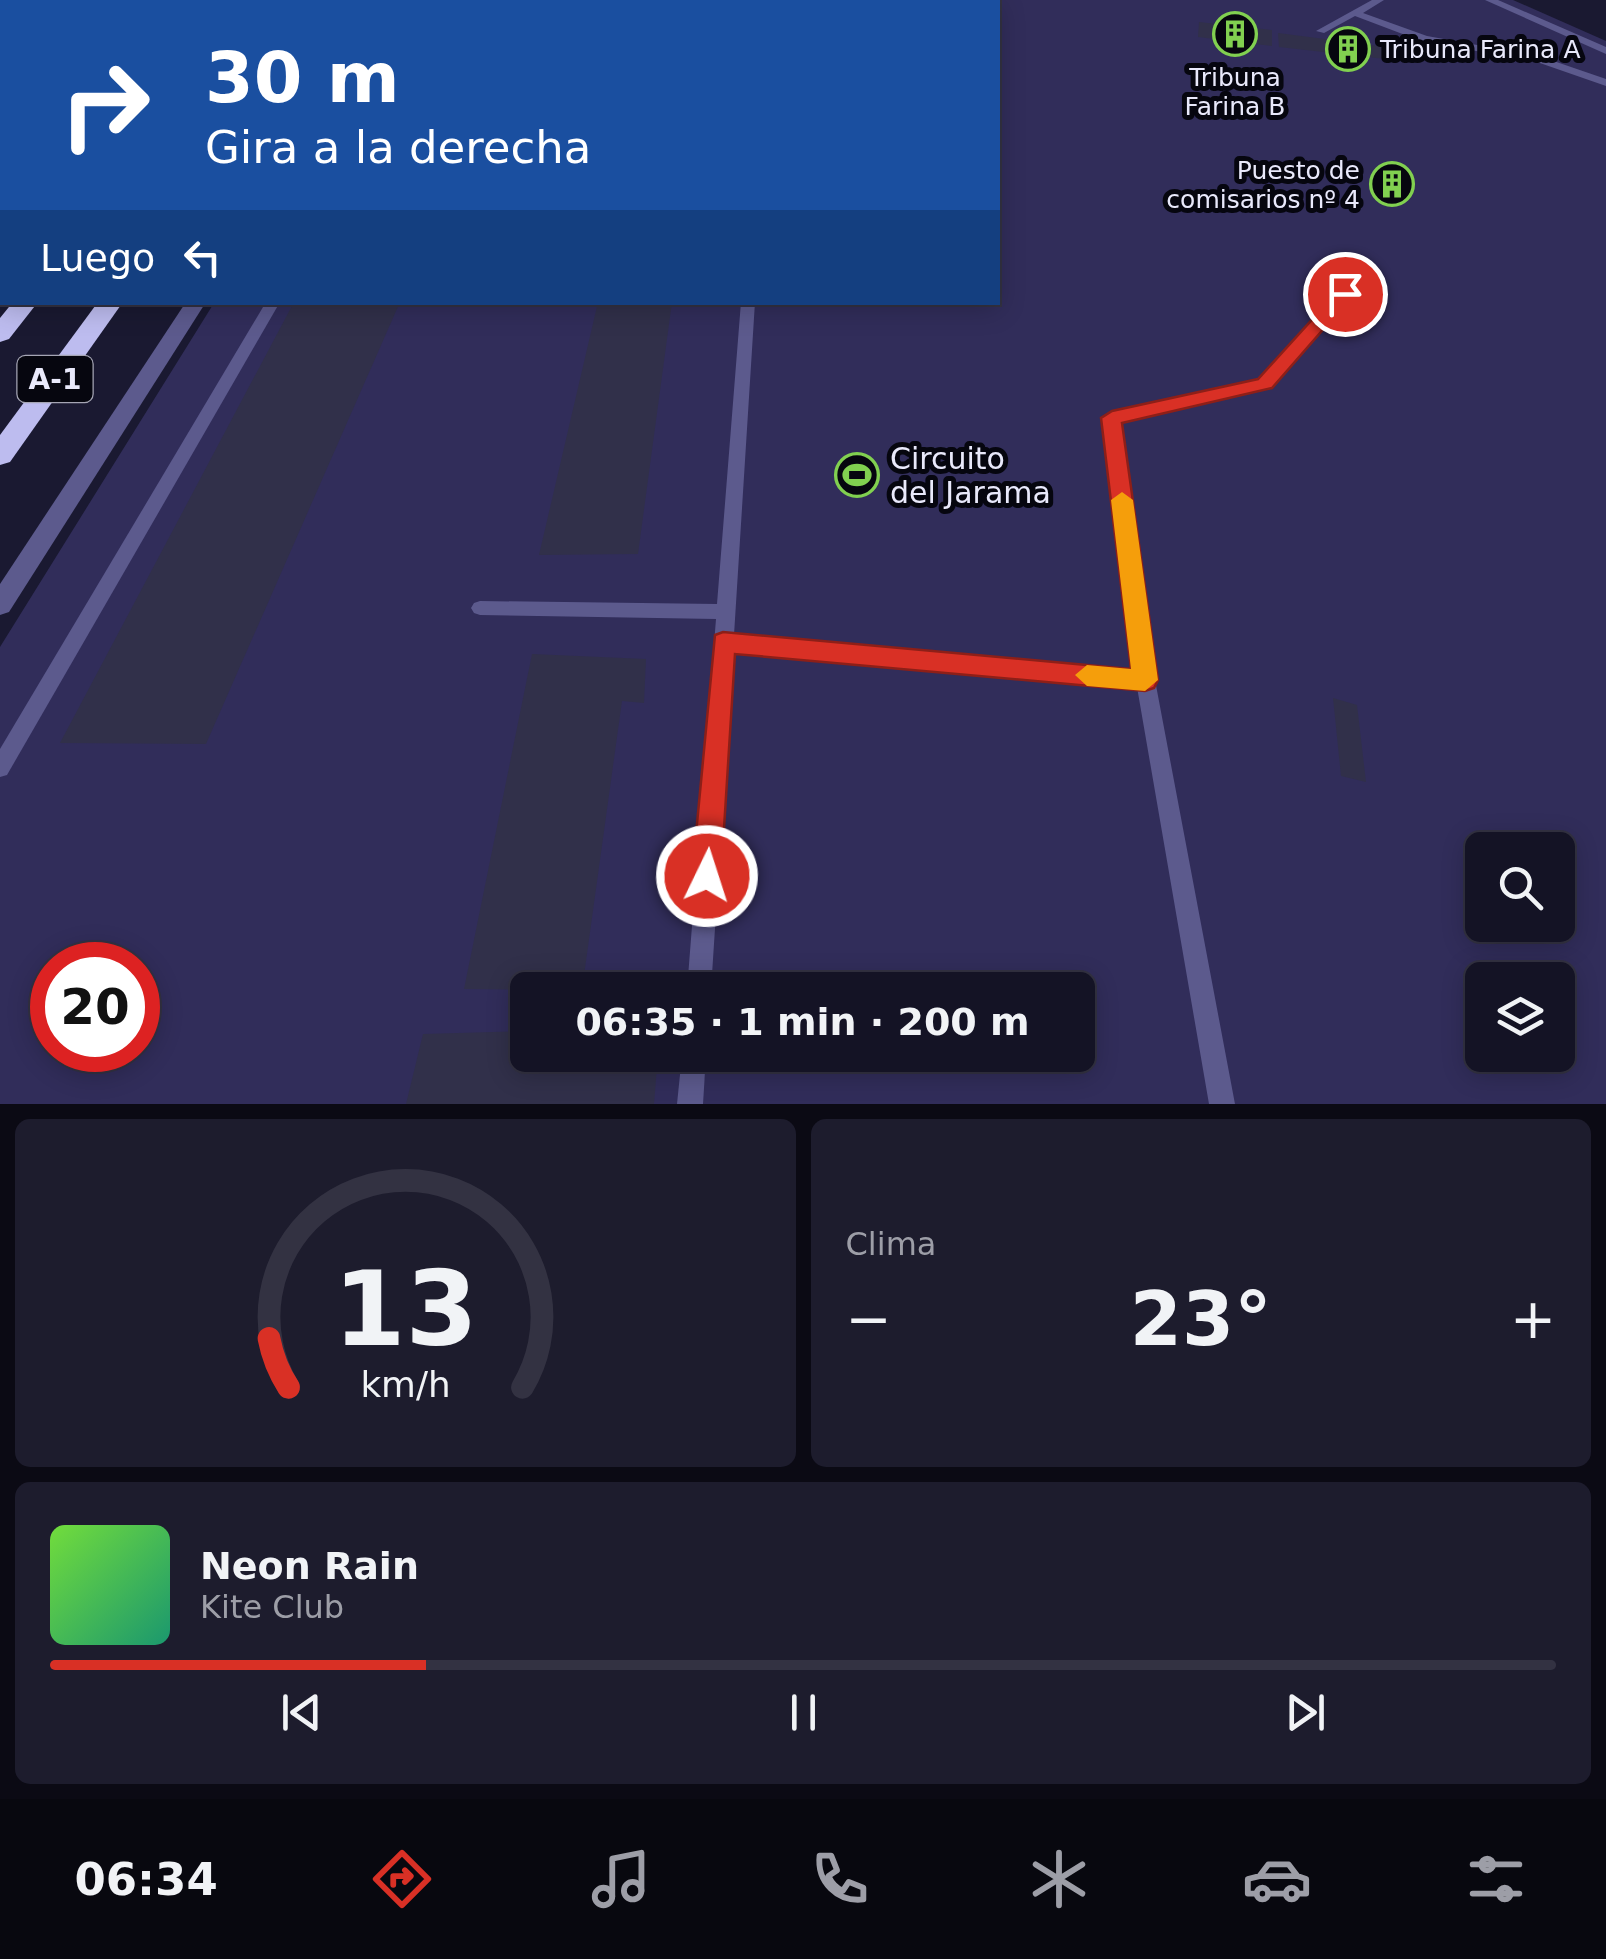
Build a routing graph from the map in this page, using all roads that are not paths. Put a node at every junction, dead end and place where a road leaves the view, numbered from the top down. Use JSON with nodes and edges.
{"nodes":[{"id":1,"x":1379,"y":0,"type":"edge"},
{"id":2,"x":1490,"y":0,"type":"edge"},
{"id":3,"x":1354,"y":13,"type":"junction"},
{"id":4,"x":1321,"y":30,"type":"dead end"},
{"id":5,"x":1606,"y":50,"type":"edge"},
{"id":6,"x":1606,"y":83,"type":"edge"},
{"id":7,"x":1345,"y":294,"type":"dead end"},
{"id":8,"x":24,"y":305,"type":"edge"},
{"id":9,"x":109,"y":305,"type":"edge"},
{"id":10,"x":194,"y":305,"type":"edge"},
{"id":11,"x":271,"y":305,"type":"edge"},
{"id":12,"x":748,"y":305,"type":"edge"},
{"id":13,"x":0,"y":334,"type":"edge"},
{"id":14,"x":0,"y":455,"type":"edge"},
{"id":15,"x":0,"y":605,"type":"edge"},
{"id":16,"x":480,"y":608,"type":"dead end"},
{"id":17,"x":726,"y":612,"type":"junction"},
{"id":18,"x":723,"y":642,"type":"junction"},
{"id":19,"x":1145,"y":680,"type":"junction"},
{"id":20,"x":0,"y":768,"type":"edge"},
{"id":21,"x":699,"y":972,"type":"edge"},
{"id":22,"x":693,"y":1072,"type":"edge"},
{"id":23,"x":690,"y":1104,"type":"edge"},
{"id":24,"x":1222,"y":1104,"type":"edge"}],
"edges":[{"from":1,"to":3,"type":"lane"},
{"from":2,"to":5,"type":"lane"},
{"from":3,"to":4,"type":"lane"},
{"from":3,"to":6,"type":"lane"},
{"from":7,"to":19,"type":"lane"},
{"from":8,"to":13,"type":"highway","number":"A-1"},
{"from":9,"to":14,"type":"highway","number":"A-1"},
{"from":10,"to":15,"type":"street"},
{"from":11,"to":20,"type":"lane"},
{"from":12,"to":17,"type":"lane"},
{"from":16,"to":17,"type":"lane"},
{"from":17,"to":18,"type":"lane"},
{"from":18,"to":19,"type":"lane"},
{"from":18,"to":21,"type":"lane"},
{"from":19,"to":24,"type":"lane"},
{"from":22,"to":23,"type":"lane"}]}
